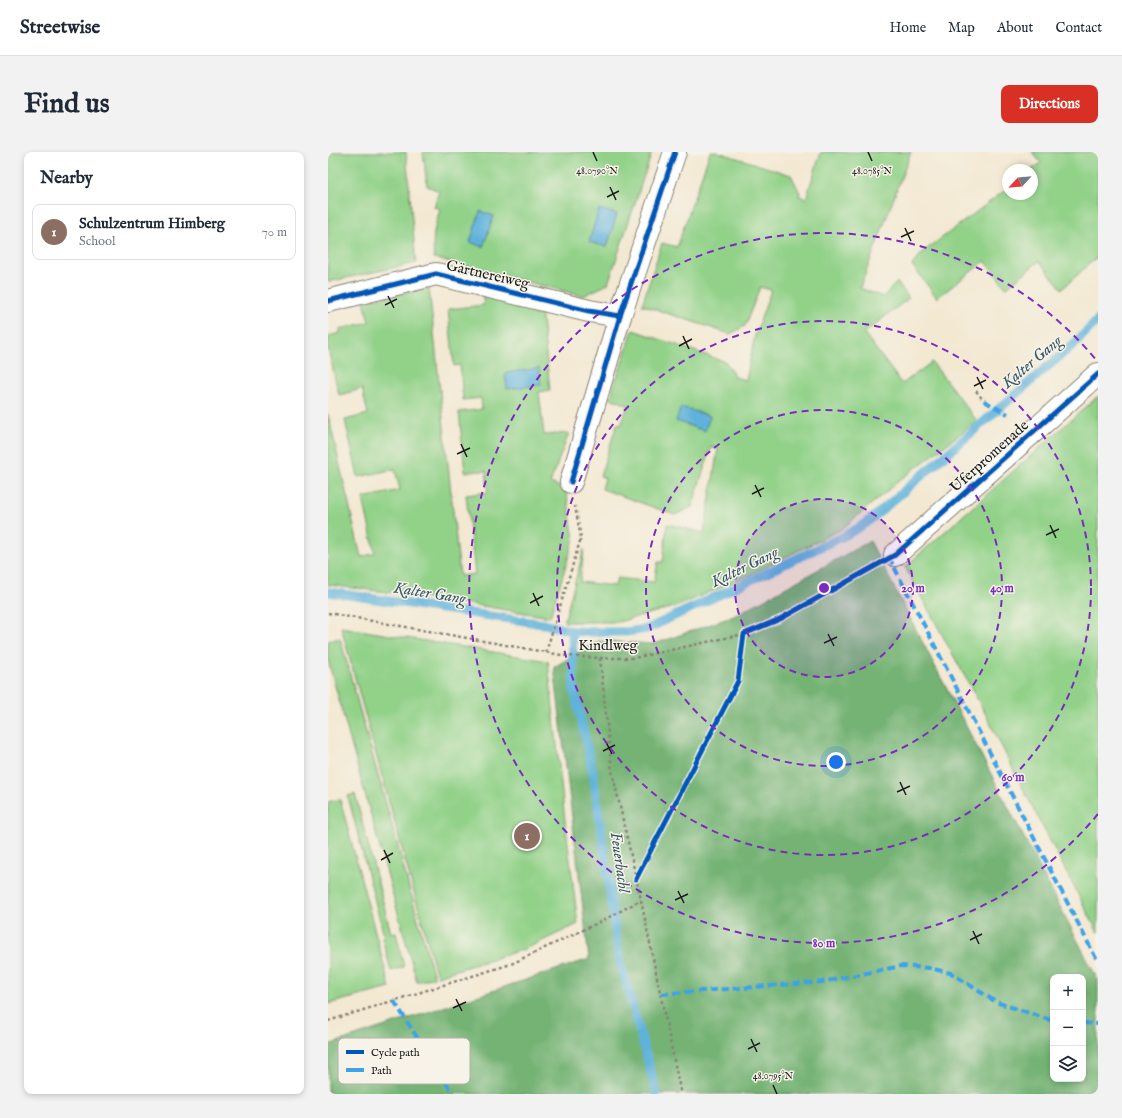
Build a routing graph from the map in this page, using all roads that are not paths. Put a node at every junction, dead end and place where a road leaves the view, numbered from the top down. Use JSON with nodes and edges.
{"nodes":[{"id":1,"x":675,"y":152,"type":"edge"},
{"id":2,"x":328,"y":301,"type":"edge"},
{"id":3,"x":620,"y":316,"type":"junction"},
{"id":4,"x":1098,"y":374,"type":"edge"},
{"id":5,"x":571,"y":482,"type":"road end"},
{"id":6,"x":895,"y":555,"type":"road end"}],
"edges":[{"from":1,"to":3,"type":"street"},
{"from":2,"to":3,"type":"street","name":"Gärtnereiweg"},
{"from":3,"to":5,"type":"street"},
{"from":4,"to":6,"type":"street","name":"Uferpromenade"}]}
